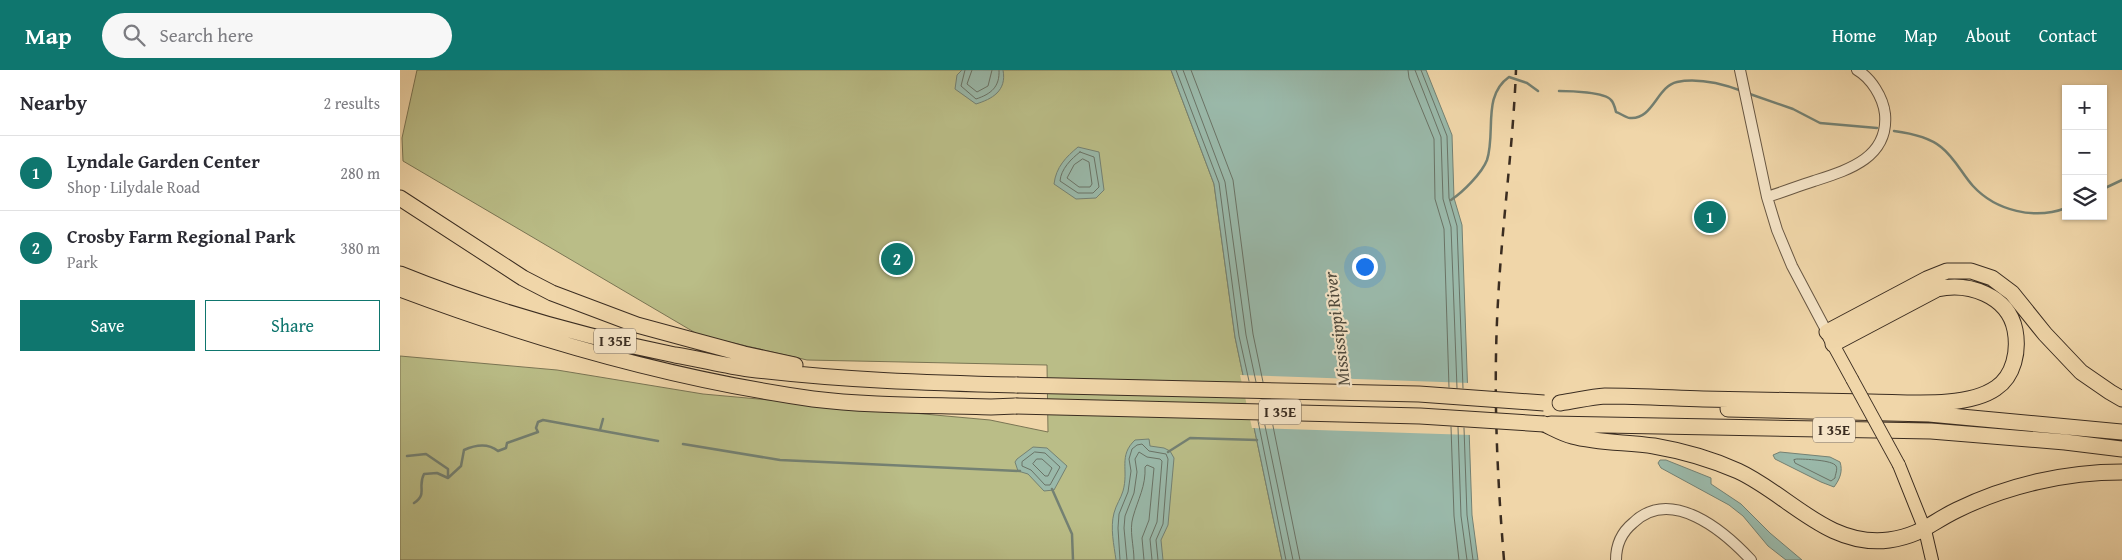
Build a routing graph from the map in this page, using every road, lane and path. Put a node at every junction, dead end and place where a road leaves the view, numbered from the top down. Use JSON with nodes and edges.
{"nodes":[{"id":1,"x":1740,"y":70,"type":"edge"},
{"id":2,"x":1857,"y":70,"type":"edge"},
{"id":3,"x":1767,"y":196,"type":"junction"},
{"id":4,"x":400,"y":198,"type":"edge"},
{"id":5,"x":400,"y":274,"type":"edge"},
{"id":6,"x":400,"y":289,"type":"edge"},
{"id":7,"x":1830,"y":338,"type":"junction"},
{"id":8,"x":838,"y":377,"type":"junction"},
{"id":9,"x":2122,"y":399,"type":"edge"},
{"id":10,"x":1560,"y":403,"type":"junction"},
{"id":11,"x":1544,"y":424,"type":"junction"},
{"id":12,"x":2122,"y":432,"type":"edge"},
{"id":13,"x":2122,"y":449,"type":"edge"},
{"id":14,"x":2122,"y":472,"type":"edge"},
{"id":15,"x":1925,"y":530,"type":"junction"},
{"id":16,"x":1616,"y":560,"type":"edge"},
{"id":17,"x":1751,"y":560,"type":"edge"},
{"id":18,"x":1932,"y":560,"type":"edge"}],
"edges":[{"from":1,"to":3,"type":"street"},
{"from":2,"to":3,"type":"street"},
{"from":3,"to":7,"type":"street"},
{"from":4,"to":8,"type":"highway"},
{"from":5,"to":8,"type":"highway","number":"I 35E"},
{"from":6,"to":11,"type":"highway","number":"I 35E","bridge":true},
{"from":7,"to":9,"type":"highway"},
{"from":7,"to":10,"type":"highway"},
{"from":7,"to":15,"type":"main road","bridge":true},
{"from":8,"to":10,"type":"highway","number":"I 35E","bridge":true},
{"from":10,"to":12,"type":"highway","number":"I 35E"},
{"from":11,"to":13,"type":"highway","number":"I 35E"},
{"from":11,"to":15,"type":"highway"},
{"from":14,"to":15,"type":"highway"},
{"from":15,"to":18,"type":"main road"},
{"from":16,"to":17,"type":"street"}]}
